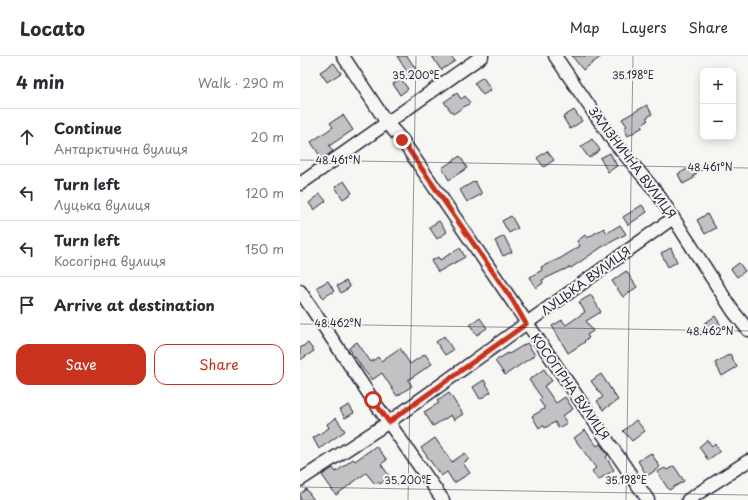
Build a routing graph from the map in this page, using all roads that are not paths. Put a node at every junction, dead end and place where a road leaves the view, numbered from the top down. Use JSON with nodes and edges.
{"nodes":[{"id":1,"x":343,"y":56,"type":"edge"},
{"id":2,"x":482,"y":56,"type":"edge"},
{"id":3,"x":555,"y":56,"type":"edge"},
{"id":4,"x":388,"y":123,"type":"junction"},
{"id":5,"x":300,"y":184,"type":"edge"},
{"id":6,"x":673,"y":218,"type":"junction"},
{"id":7,"x":300,"y":291,"type":"edge"},
{"id":8,"x":526,"y":324,"type":"junction"},
{"id":9,"x":748,"y":330,"type":"edge"},
{"id":10,"x":389,"y":422,"type":"junction"},
{"id":11,"x":748,"y":461,"type":"edge"},
{"id":12,"x":300,"y":480,"type":"edge"},
{"id":13,"x":443,"y":500,"type":"edge"},
{"id":14,"x":648,"y":500,"type":"edge"},
{"id":15,"x":688,"y":500,"type":"edge"}],
"edges":[{"from":1,"to":4,"type":"street","name":"КОСОГІРНА ВУЛИЦЯ"},
{"from":2,"to":4,"type":"street"},
{"from":3,"to":6,"type":"street","name":"ЗАЛІЗНИЧНА ВУЛИЦЯ"},
{"from":4,"to":5,"type":"street"},
{"from":4,"to":8,"type":"street","name":"КОСОГІРНА ВУЛИЦЯ"},
{"from":6,"to":8,"type":"street","name":"ЛУЦЬКА ВУЛИЦЯ"},
{"from":6,"to":9,"type":"street","name":"ЗАЛІЗНИЧНА ВУЛИЦЯ"},
{"from":7,"to":10,"type":"street"},
{"from":8,"to":10,"type":"street","name":"ЛУЦЬКА ВУЛИЦЯ"},
{"from":8,"to":14,"type":"street","name":"КОСОГІРНА ВУЛИЦЯ"},
{"from":10,"to":12,"type":"street","name":"ЛУЦЬКА ВУЛИЦЯ"},
{"from":10,"to":13,"type":"street"},
{"from":11,"to":15,"type":"street"}]}
